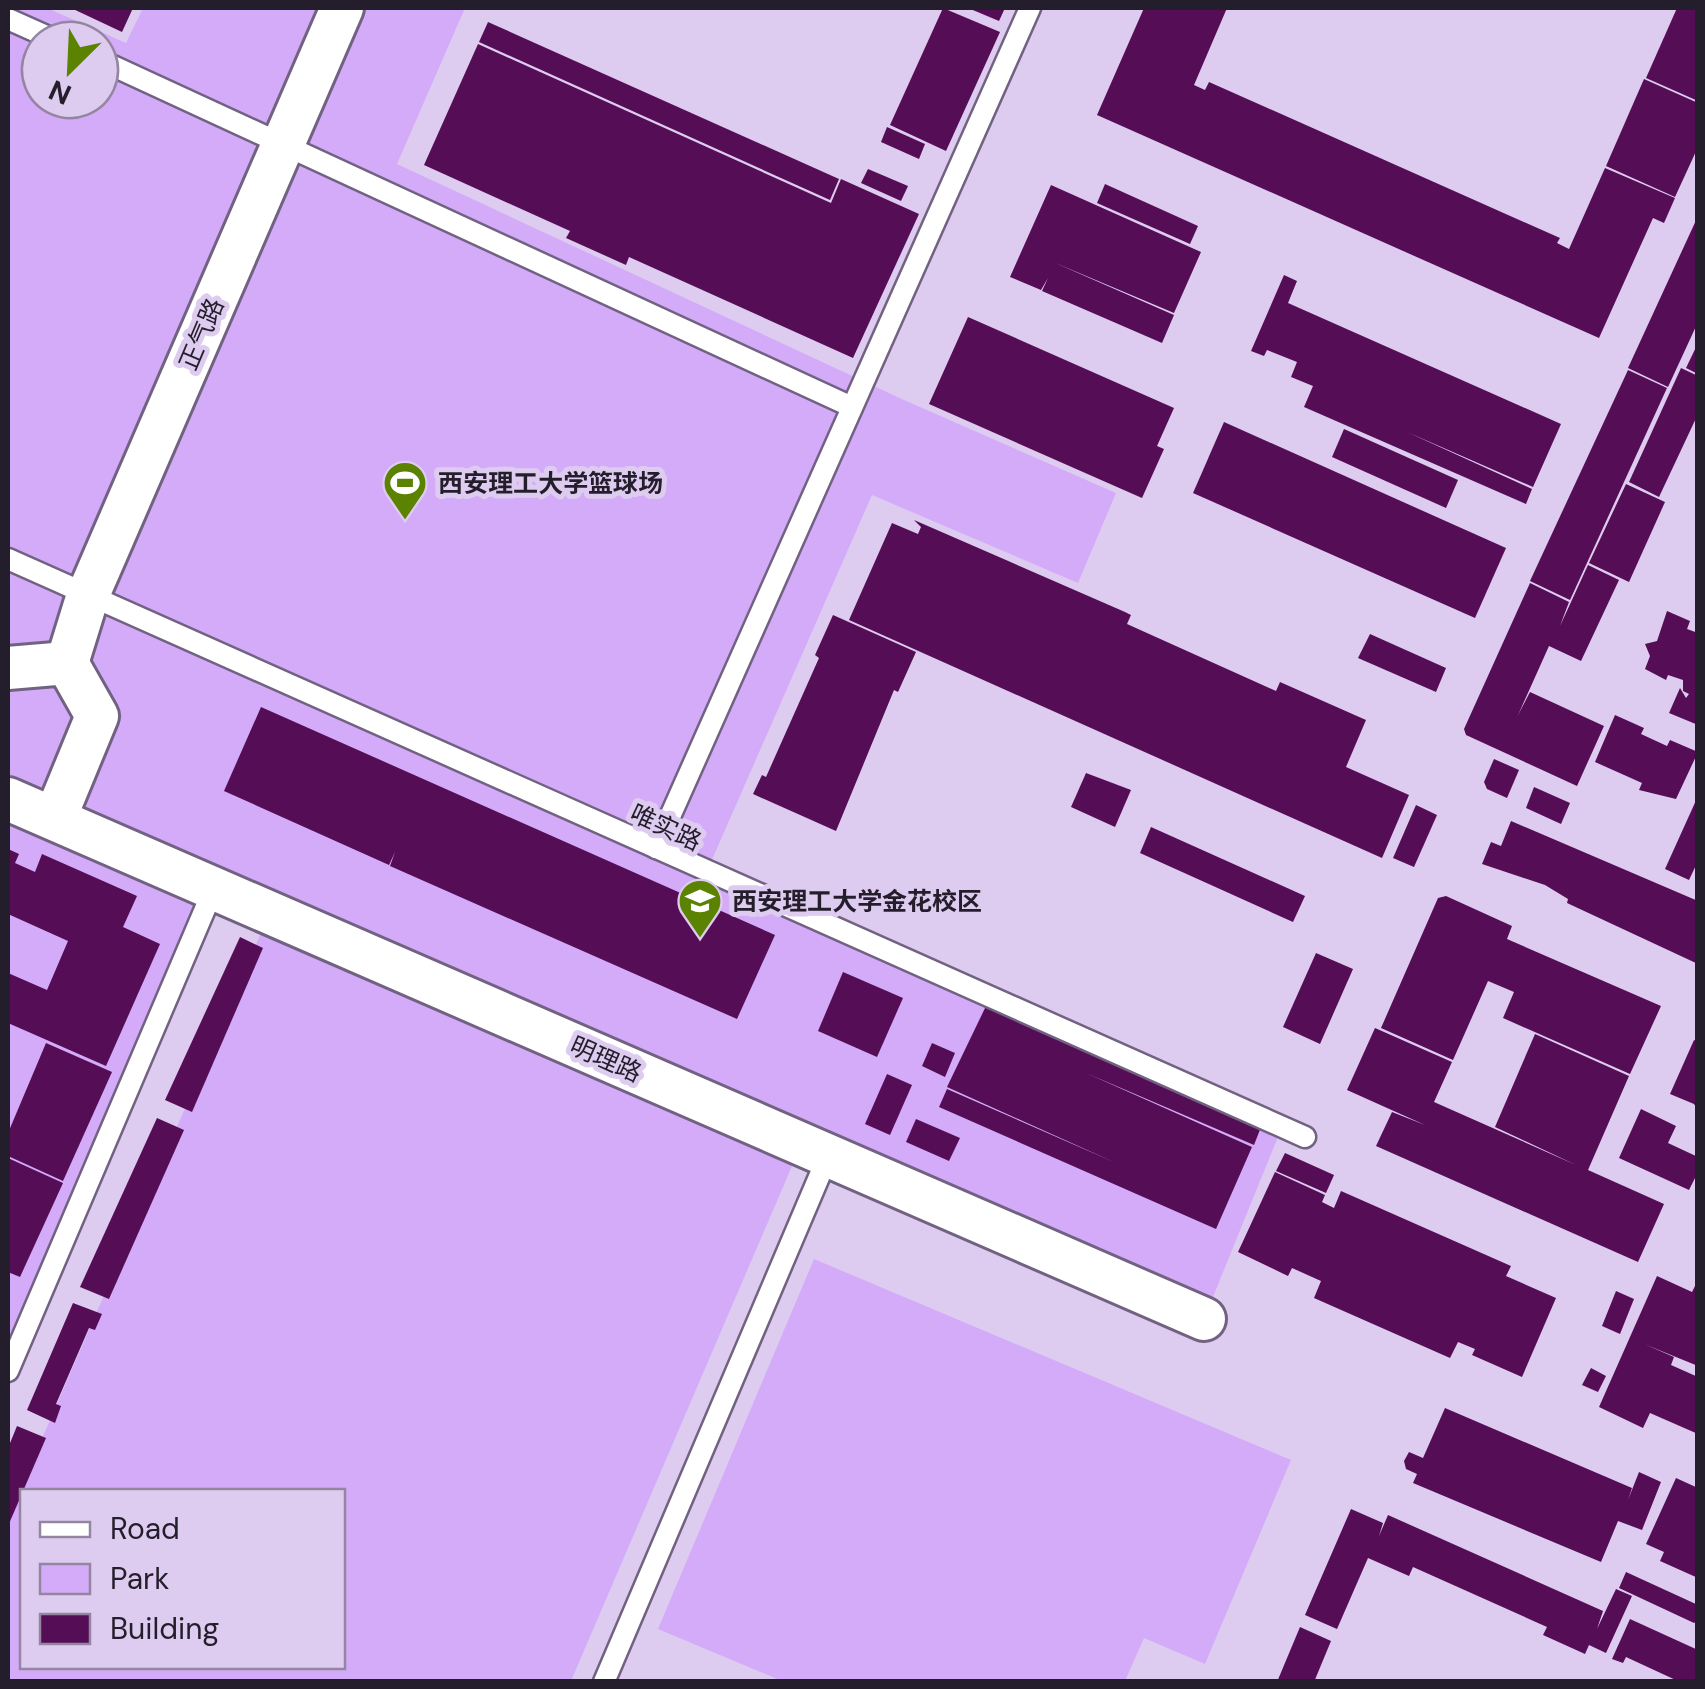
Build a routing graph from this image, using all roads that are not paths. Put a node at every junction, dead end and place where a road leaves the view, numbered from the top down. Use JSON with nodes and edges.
{"nodes":[{"id":1,"x":342,"y":8,"type":"edge"},
{"id":2,"x":1030,"y":8,"type":"edge"},
{"id":3,"x":120,"y":69,"type":"edge"},
{"id":4,"x":284,"y":142,"type":"junction"},
{"id":5,"x":852,"y":407,"type":"junction"},
{"id":6,"x":8,"y":560,"type":"edge"},
{"id":7,"x":88,"y":595,"type":"junction"},
{"id":8,"x":67,"y":663,"type":"junction"},
{"id":9,"x":8,"y":668,"type":"edge"},
{"id":10,"x":8,"y":799,"type":"edge"},
{"id":11,"x":55,"y":818,"type":"junction"},
{"id":12,"x":656,"y":848,"type":"junction"},
{"id":13,"x":214,"y":888,"type":"junction"},
{"id":14,"x":1305,"y":1138,"type":"dead end"},
{"id":15,"x":828,"y":1156,"type":"junction"},
{"id":16,"x":1204,"y":1318,"type":"dead end"},
{"id":17,"x":8,"y":1372,"type":"edge"},
{"id":18,"x":604,"y":1682,"type":"edge"}],
"edges":[{"from":1,"to":4,"type":"street","name":"正气路"},
{"from":2,"to":5,"type":"lane"},
{"from":3,"to":4,"type":"lane"},
{"from":4,"to":5,"type":"lane"},
{"from":4,"to":7,"type":"street","name":"正气路"},
{"from":5,"to":12,"type":"lane"},
{"from":6,"to":7,"type":"lane","name":"唯实路"},
{"from":7,"to":8,"type":"street","name":"正气路"},
{"from":7,"to":12,"type":"lane","name":"唯实路"},
{"from":8,"to":9,"type":"street"},
{"from":8,"to":11,"type":"street"},
{"from":10,"to":11,"type":"street","name":"明理路"},
{"from":11,"to":13,"type":"street","name":"明理路"},
{"from":12,"to":14,"type":"lane","name":"唯实路"},
{"from":13,"to":15,"type":"street","name":"明理路"},
{"from":13,"to":17,"type":"lane"},
{"from":15,"to":16,"type":"street","name":"明理路"},
{"from":15,"to":18,"type":"lane"}]}
